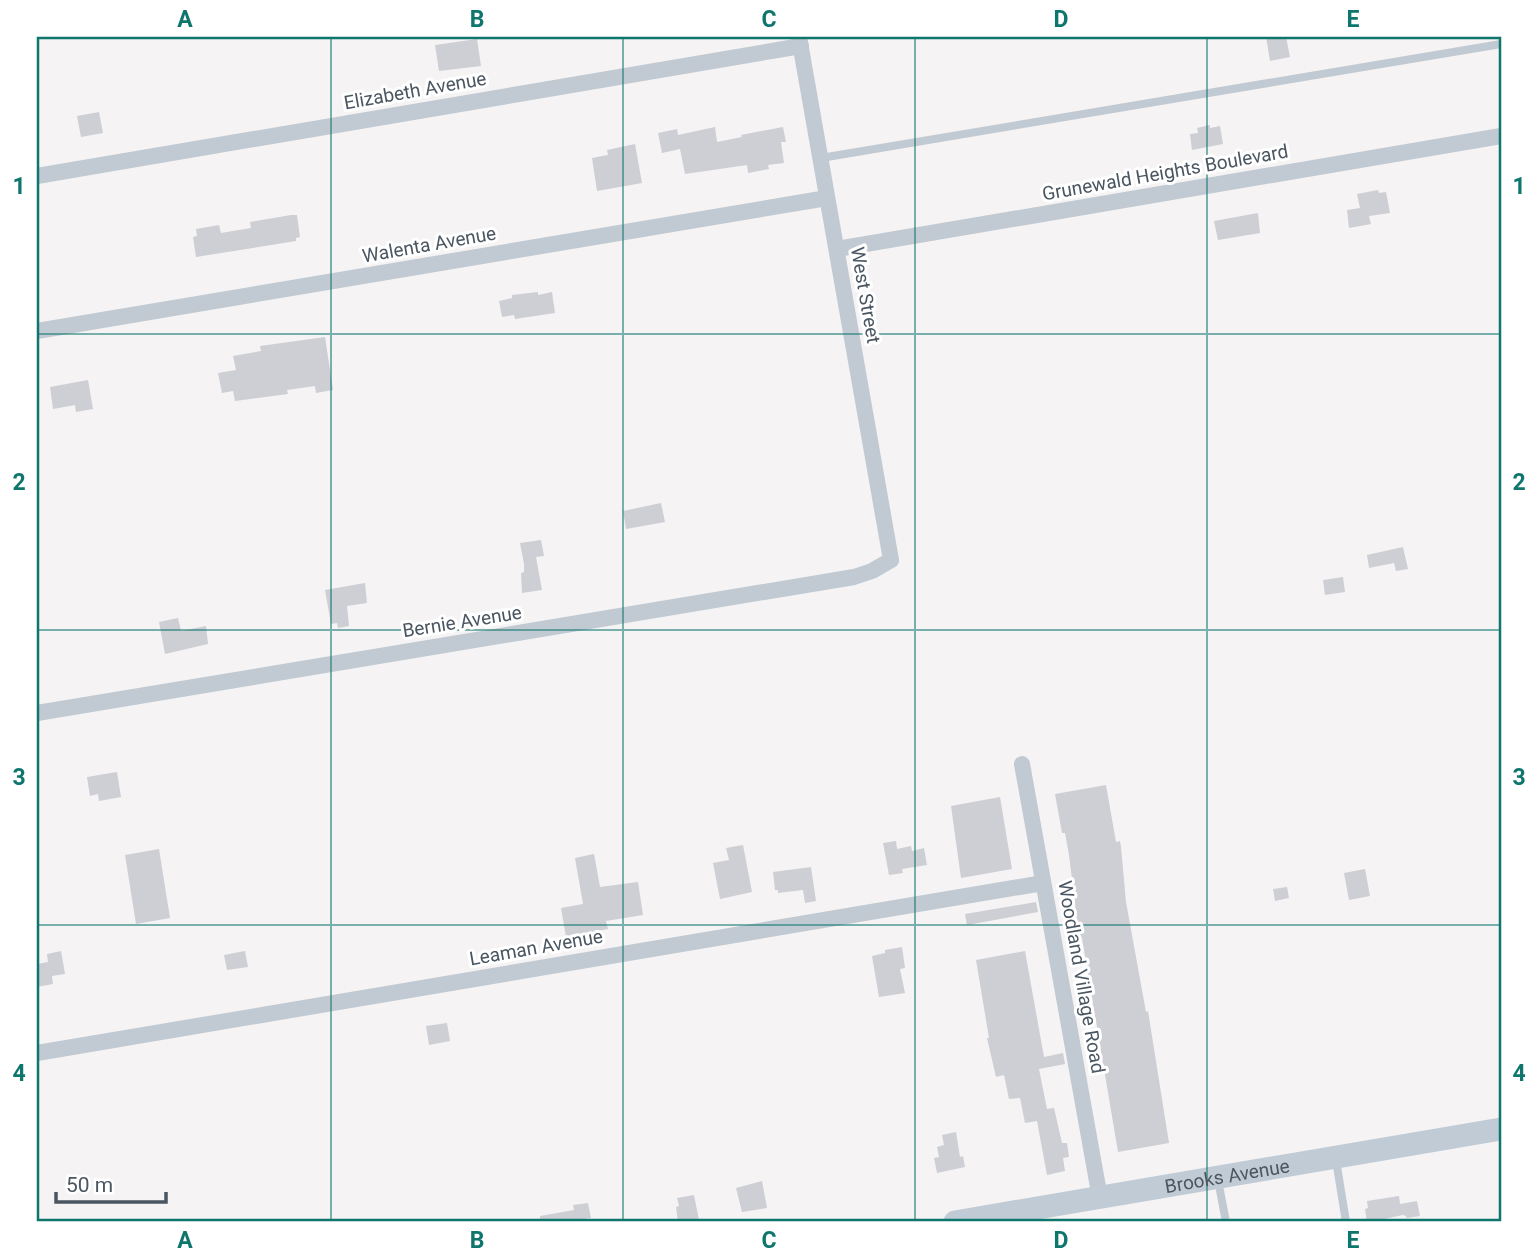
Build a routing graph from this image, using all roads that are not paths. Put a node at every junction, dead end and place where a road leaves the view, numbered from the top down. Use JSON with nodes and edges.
{"nodes":[{"id":1,"x":800,"y":42,"type":"edge"},
{"id":2,"x":1501,"y":44,"type":"edge"},
{"id":3,"x":1501,"y":136,"type":"edge"},
{"id":4,"x":821,"y":158,"type":"junction"},
{"id":5,"x":37,"y":176,"type":"edge"},
{"id":6,"x":827,"y":198,"type":"junction"},
{"id":7,"x":837,"y":249,"type":"junction"},
{"id":8,"x":37,"y":331,"type":"edge"},
{"id":9,"x":891,"y":560,"type":"joint"},
{"id":10,"x":37,"y":713,"type":"edge"},
{"id":11,"x":1022,"y":764,"type":"dead end"},
{"id":12,"x":1043,"y":883,"type":"junction"},
{"id":13,"x":37,"y":1054,"type":"edge"},
{"id":14,"x":1501,"y":1129,"type":"edge"},
{"id":15,"x":1336,"y":1157,"type":"junction"},
{"id":16,"x":1218,"y":1177,"type":"junction"},
{"id":17,"x":1100,"y":1198,"type":"junction"},
{"id":18,"x":954,"y":1222,"type":"edge"},
{"id":19,"x":1226,"y":1222,"type":"edge"},
{"id":20,"x":1346,"y":1222,"type":"edge"}],
"edges":[{"from":1,"to":4,"type":"street","name":"West Street"},
{"from":1,"to":5,"type":"street","name":"Elizabeth Avenue"},
{"from":2,"to":4,"type":"lane"},
{"from":3,"to":7,"type":"street","name":"Grunewald Heights Boulevard"},
{"from":4,"to":6,"type":"street","name":"West Street"},
{"from":6,"to":7,"type":"street","name":"West Street"},
{"from":6,"to":8,"type":"street","name":"Walenta Avenue"},
{"from":7,"to":9,"type":"street","name":"West Street"},
{"from":9,"to":10,"type":"street","name":"Bernie Avenue"},
{"from":11,"to":12,"type":"street","name":"Woodland Village Road"},
{"from":12,"to":13,"type":"street","name":"Leaman Avenue"},
{"from":12,"to":17,"type":"street","name":"Woodland Village Road"},
{"from":14,"to":15,"type":"street","name":"Brooks Avenue"},
{"from":15,"to":16,"type":"street","name":"Brooks Avenue"},
{"from":15,"to":20,"type":"lane"},
{"from":16,"to":17,"type":"street","name":"Brooks Avenue"},
{"from":16,"to":19,"type":"lane"},
{"from":17,"to":18,"type":"street","name":"Brooks Avenue"}]}
